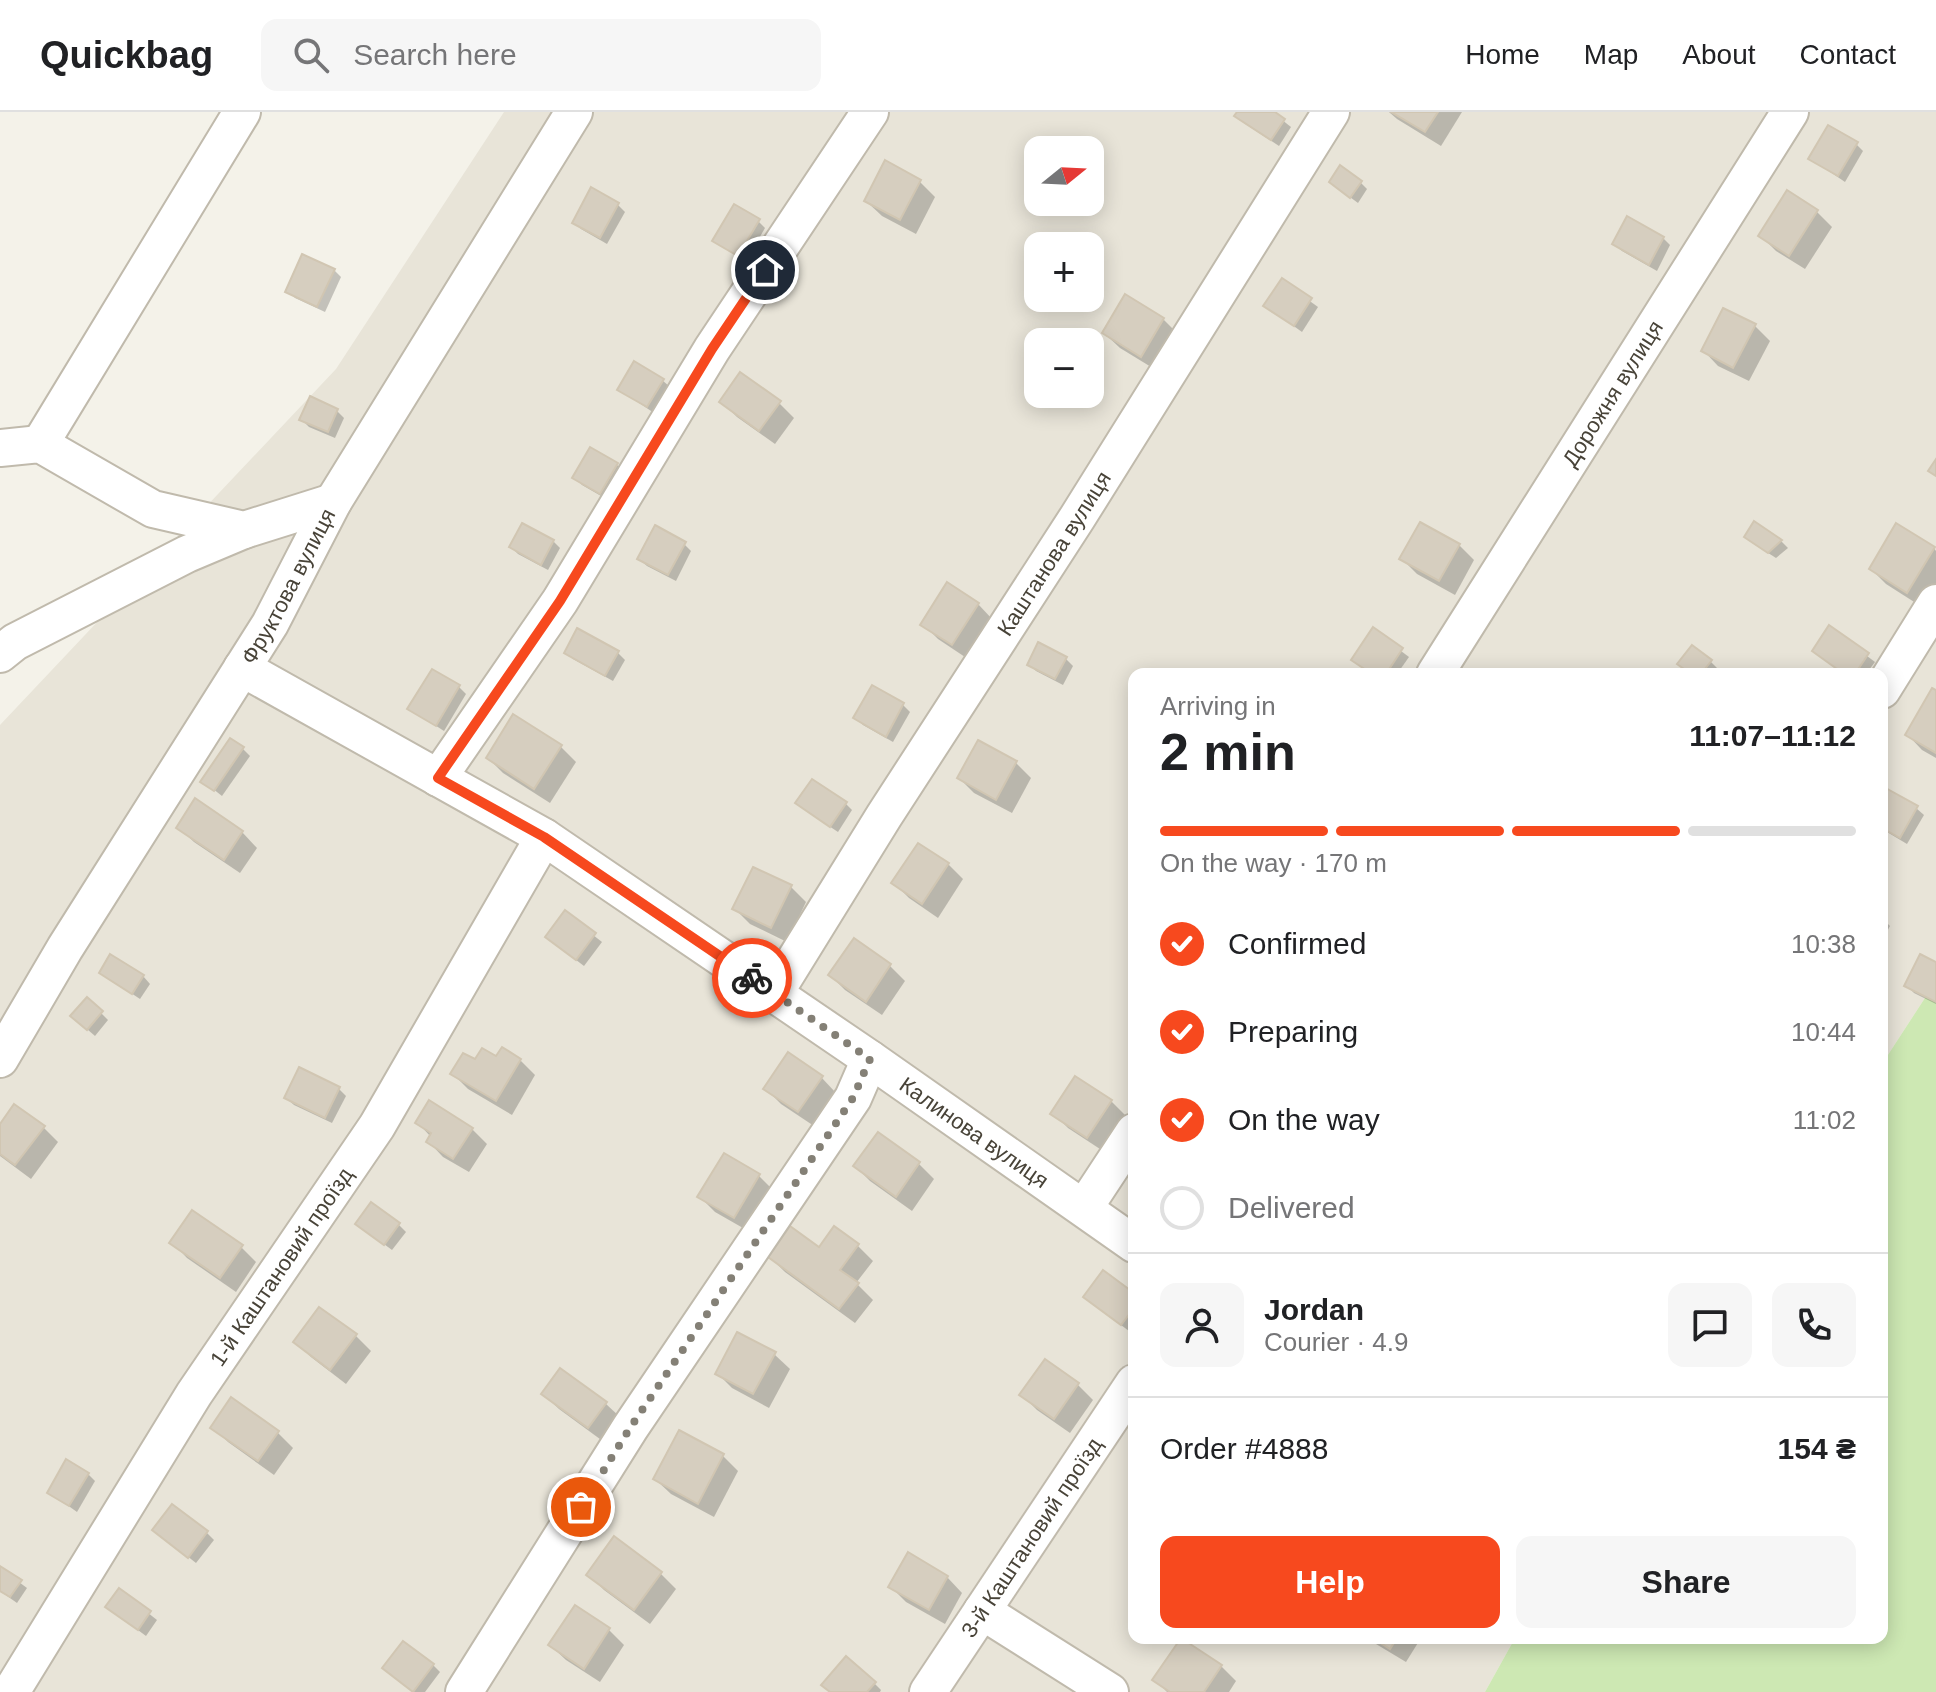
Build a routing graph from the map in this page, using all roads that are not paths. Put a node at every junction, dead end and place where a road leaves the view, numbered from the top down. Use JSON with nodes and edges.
{"nodes":[{"id":1,"x":242,"y":112,"type":"edge"},
{"id":2,"x":574,"y":112,"type":"edge"},
{"id":3,"x":870,"y":112,"type":"edge"},
{"id":4,"x":1331,"y":112,"type":"edge"},
{"id":5,"x":1790,"y":112,"type":"edge"},
{"id":6,"x":40,"y":444,"type":"junction"},
{"id":7,"x":0,"y":448,"type":"edge"},
{"id":8,"x":333,"y":502,"type":"junction"},
{"id":9,"x":244,"y":530,"type":"junction"},
{"id":10,"x":1936,"y":603,"type":"edge"},
{"id":11,"x":0,"y":654,"type":"edge"},
{"id":12,"x":242,"y":668,"type":"junction"},
{"id":13,"x":1439,"y":668,"type":"edge"},
{"id":14,"x":1888,"y":680,"type":"edge"},
{"id":15,"x":438,"y":778,"type":"junction"},
{"id":16,"x":544,"y":837,"type":"junction"},
{"id":17,"x":774,"y":994,"type":"junction"},
{"id":18,"x":0,"y":1059,"type":"edge"},
{"id":19,"x":870,"y":1059,"type":"junction"},
{"id":20,"x":1128,"y":1141,"type":"edge"},
{"id":21,"x":1084,"y":1208,"type":"junction"},
{"id":22,"x":1128,"y":1240,"type":"edge"},
{"id":23,"x":1128,"y":1392,"type":"edge"},
{"id":24,"x":982,"y":1611,"type":"junction"},
{"id":25,"x":11,"y":1692,"type":"edge"},
{"id":26,"x":464,"y":1692,"type":"edge"},
{"id":27,"x":928,"y":1692,"type":"edge"},
{"id":28,"x":1110,"y":1692,"type":"edge"}],
"edges":[{"from":1,"to":6,"type":"street"},
{"from":2,"to":8,"type":"street","name":"Фруктова вулиця"},
{"from":3,"to":15,"type":"street"},
{"from":4,"to":17,"type":"street","name":"Каштанова вулиця"},
{"from":5,"to":13,"type":"street","name":"Дорожня вулиця"},
{"from":6,"to":7,"type":"street"},
{"from":6,"to":9,"type":"street"},
{"from":8,"to":9,"type":"street"},
{"from":8,"to":12,"type":"street","name":"Фруктова вулиця"},
{"from":9,"to":11,"type":"street"},
{"from":10,"to":14,"type":"street"},
{"from":12,"to":15,"type":"street","name":"Калинова вулиця"},
{"from":12,"to":18,"type":"street","name":"Фруктова вулиця"},
{"from":15,"to":16,"type":"street","name":"Калинова вулиця"},
{"from":16,"to":17,"type":"street","name":"Калинова вулиця"},
{"from":16,"to":25,"type":"street","name":"1-й Каштановий проїзд"},
{"from":17,"to":19,"type":"street","name":"Калинова вулиця"},
{"from":19,"to":21,"type":"street","name":"Калинова вулиця"},
{"from":19,"to":26,"type":"street"},
{"from":20,"to":21,"type":"street"},
{"from":21,"to":22,"type":"street","name":"Калинова вулиця"},
{"from":23,"to":24,"type":"street","name":"3-й Каштановий проїзд"},
{"from":24,"to":27,"type":"street","name":"3-й Каштановий проїзд"},
{"from":24,"to":28,"type":"street"}]}
